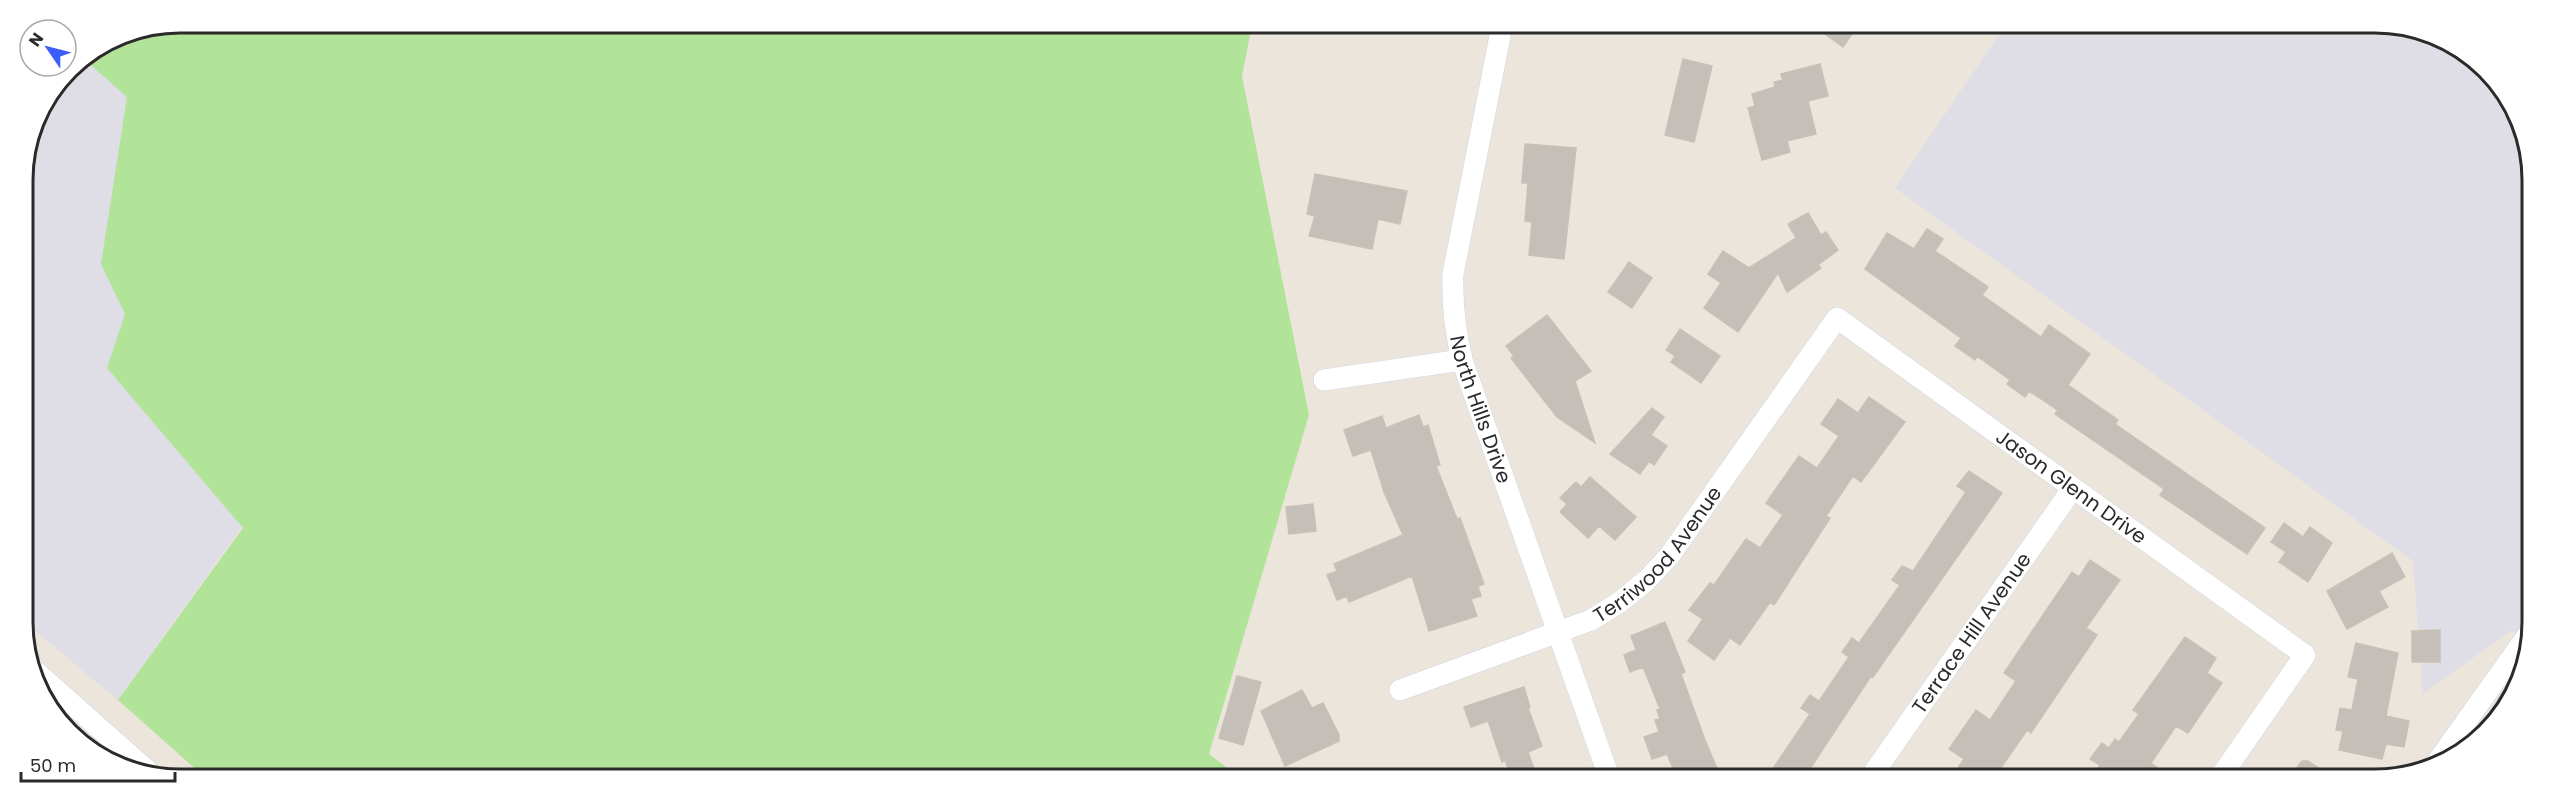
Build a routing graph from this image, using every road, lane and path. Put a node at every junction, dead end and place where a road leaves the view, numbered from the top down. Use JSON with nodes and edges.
{"nodes":[{"id":1,"x":1501,"y":33,"type":"edge"},
{"id":2,"x":1837,"y":318,"type":"joint"},
{"id":3,"x":1462,"y":360,"type":"junction"},
{"id":4,"x":1324,"y":380,"type":"dead end"},
{"id":5,"x":2073,"y":488,"type":"junction"},
{"id":6,"x":1559,"y":634,"type":"junction"},
{"id":7,"x":2520,"y":646,"type":"edge"},
{"id":8,"x":45,"y":680,"type":"edge"},
{"id":9,"x":1400,"y":690,"type":"dead end"},
{"id":10,"x":2446,"y":750,"type":"edge"},
{"id":11,"x":138,"y":763,"type":"edge"},
{"id":12,"x":1606,"y":769,"type":"edge"},
{"id":13,"x":1876,"y":769,"type":"edge"},
{"id":14,"x":2226,"y":769,"type":"edge"}],
"edges":[{"from":1,"to":3,"type":"street","name":"North Hills Drive"},
{"from":2,"to":5,"type":"street","name":"Jason Glenn Drive"},
{"from":2,"to":6,"type":"street","name":"Terriwood Avenue"},
{"from":3,"to":4,"type":"street"},
{"from":3,"to":6,"type":"street","name":"North Hills Drive"},
{"from":5,"to":13,"type":"street","name":"Terrace Hill Avenue"},
{"from":5,"to":14,"type":"street","name":"Jason Glenn Drive"},
{"from":6,"to":9,"type":"street","name":"Terriwood Avenue"},
{"from":6,"to":12,"type":"street","name":"North Hills Drive"},
{"from":7,"to":10,"type":"street"},
{"from":8,"to":11,"type":"street"}]}
